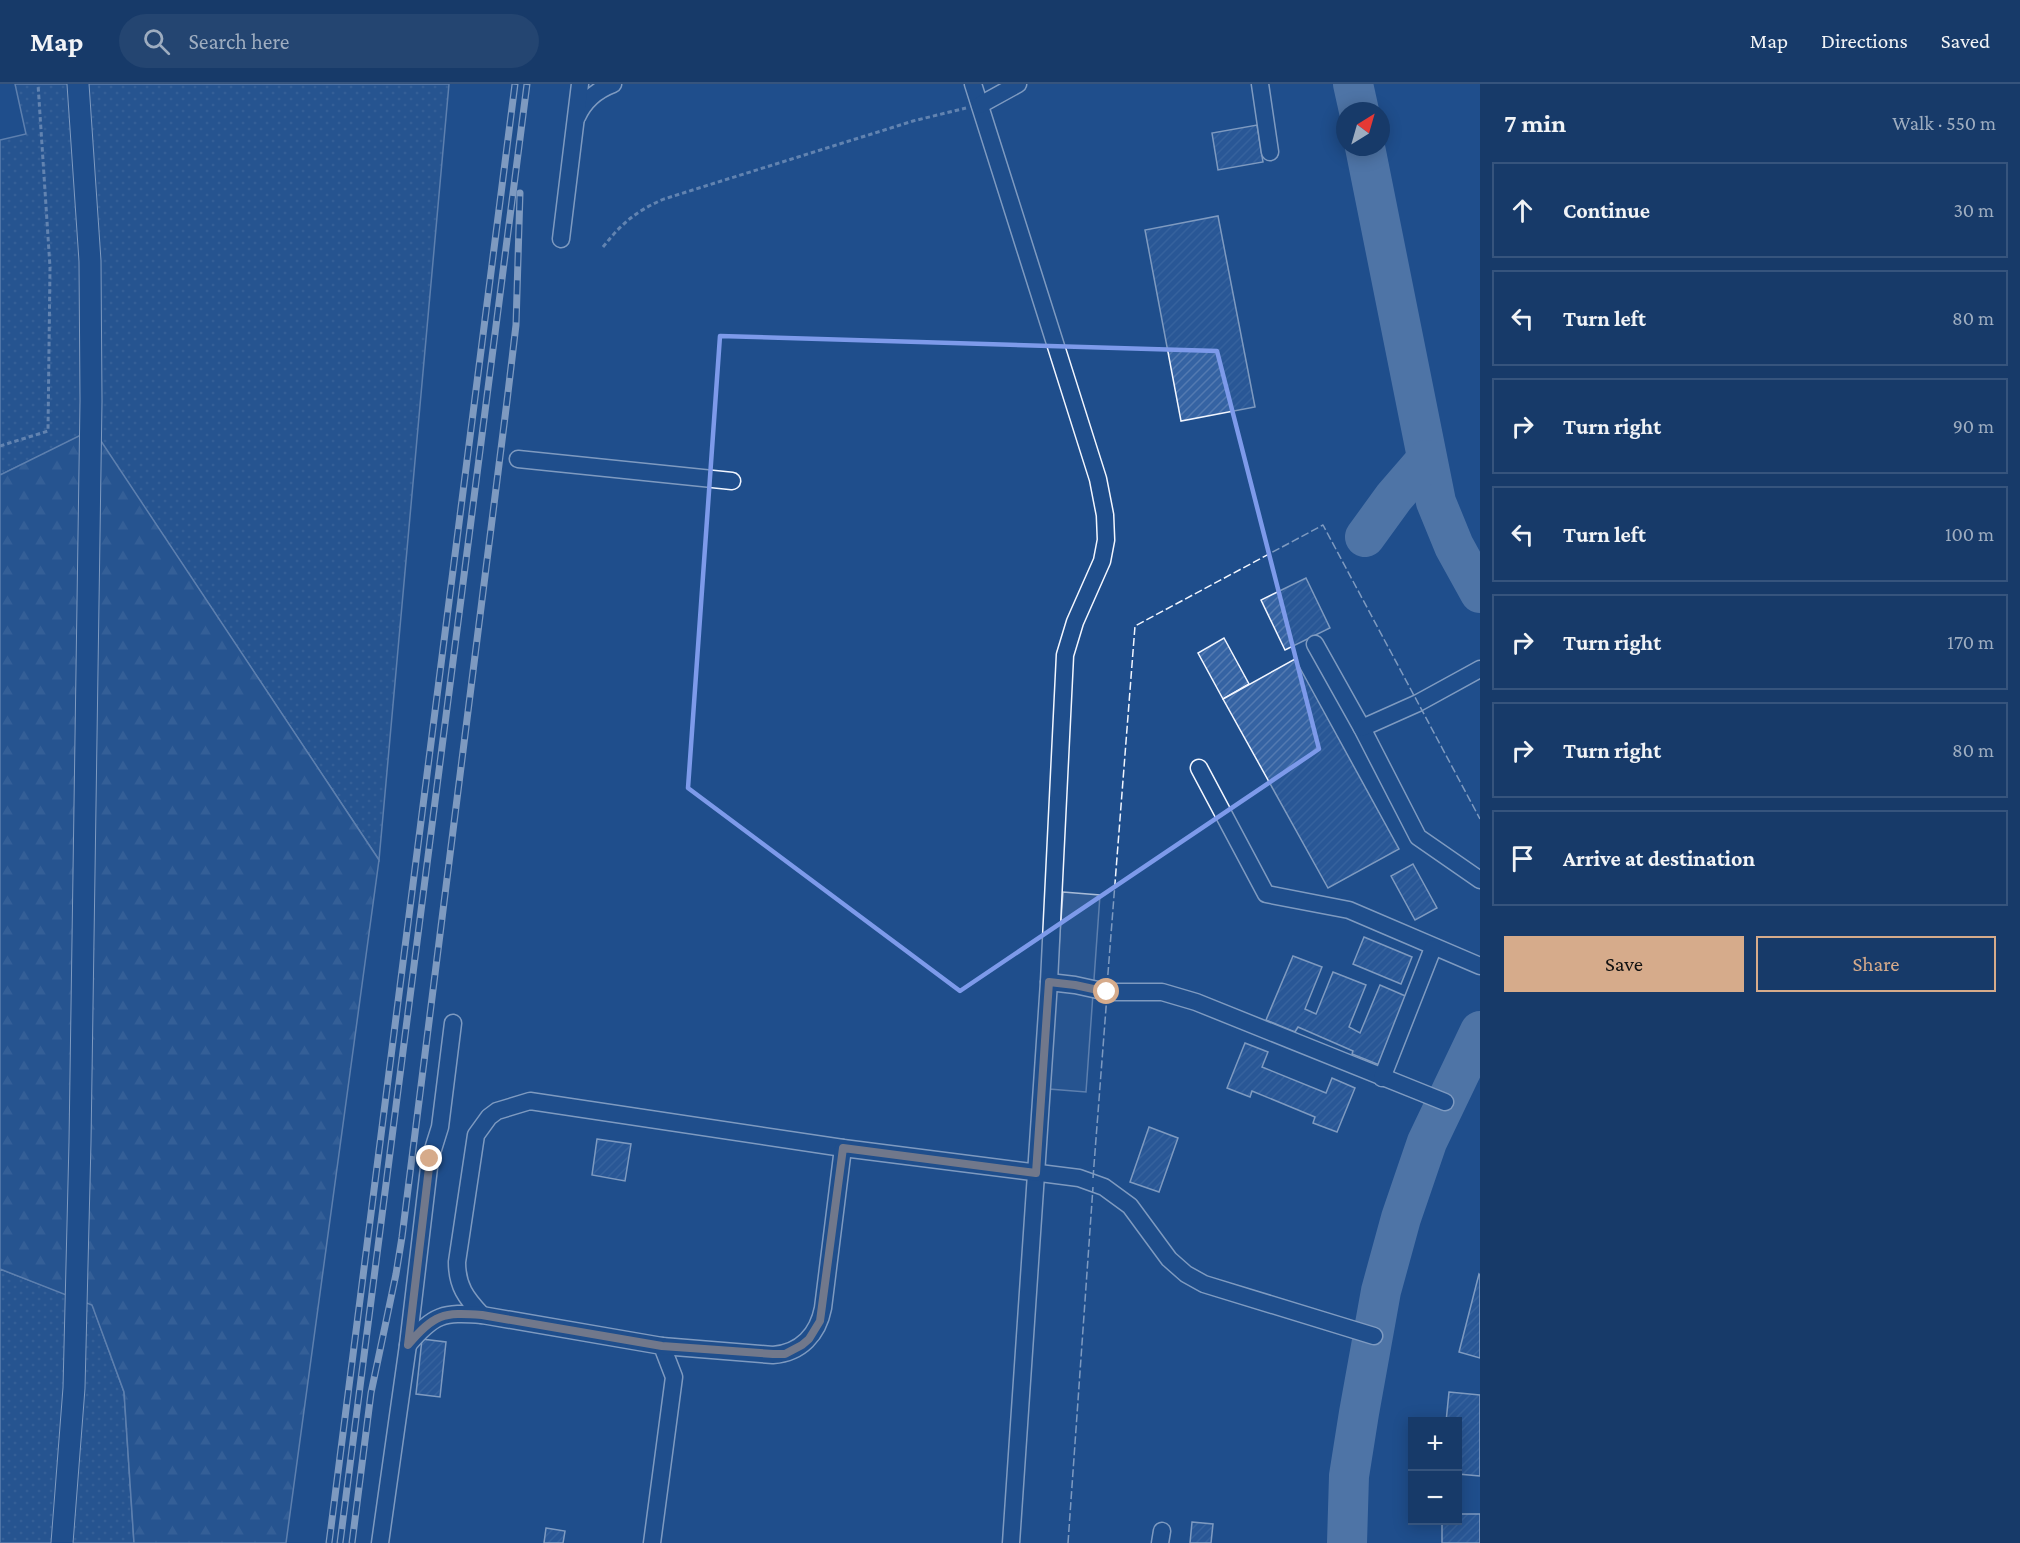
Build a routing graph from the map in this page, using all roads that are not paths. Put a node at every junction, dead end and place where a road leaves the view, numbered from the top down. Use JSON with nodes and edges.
{"nodes":[{"id":1,"x":78,"y":84,"type":"edge"},
{"id":2,"x":580,"y":84,"type":"edge"},
{"id":3,"x":613,"y":84,"type":"edge"},
{"id":4,"x":973,"y":84,"type":"edge"},
{"id":5,"x":1018,"y":84,"type":"edge"},
{"id":6,"x":1260,"y":84,"type":"edge"},
{"id":7,"x":980,"y":105,"type":"junction"},
{"id":8,"x":575,"y":122,"type":"junction"},
{"id":9,"x":1270,"y":152,"type":"dead end"},
{"id":10,"x":561,"y":239,"type":"dead end"},
{"id":11,"x":518,"y":459,"type":"dead end"},
{"id":12,"x":732,"y":481,"type":"dead end"},
{"id":13,"x":1315,"y":644,"type":"dead end"},
{"id":14,"x":1480,"y":669,"type":"edge"},
{"id":15,"x":1362,"y":728,"type":"junction"},
{"id":16,"x":1199,"y":768,"type":"dead end"},
{"id":17,"x":1480,"y":880,"type":"edge"},
{"id":18,"x":1433,"y":948,"type":"junction"},
{"id":19,"x":1480,"y":966,"type":"edge"},
{"id":20,"x":1049,"y":982,"type":"junction"},
{"id":21,"x":453,"y":1023,"type":"dead end"},
{"id":22,"x":1382,"y":1078,"type":"junction"},
{"id":23,"x":1445,"y":1102,"type":"dead end"},
{"id":24,"x":843,"y":1148,"type":"junction"},
{"id":25,"x":1036,"y":1173,"type":"junction"},
{"id":26,"x":482,"y":1315,"type":"junction"},
{"id":27,"x":1374,"y":1336,"type":"dead end"},
{"id":28,"x":408,"y":1345,"type":"junction"},
{"id":29,"x":662,"y":1346,"type":"junction"},
{"id":30,"x":62,"y":1543,"type":"edge"},
{"id":31,"x":380,"y":1543,"type":"edge"},
{"id":32,"x":652,"y":1543,"type":"edge"},
{"id":33,"x":1011,"y":1543,"type":"edge"}],
"edges":[{"from":1,"to":30,"type":"main road"},
{"from":2,"to":8,"type":"lane"},
{"from":3,"to":8,"type":"lane"},
{"from":4,"to":7,"type":"lane"},
{"from":5,"to":7,"type":"lane"},
{"from":6,"to":9,"type":"lane"},
{"from":7,"to":20,"type":"lane"},
{"from":8,"to":10,"type":"lane"},
{"from":11,"to":12,"type":"lane"},
{"from":13,"to":15,"type":"lane"},
{"from":14,"to":15,"type":"lane"},
{"from":15,"to":17,"type":"lane"},
{"from":16,"to":18,"type":"lane"},
{"from":18,"to":19,"type":"lane"},
{"from":18,"to":22,"type":"lane"},
{"from":20,"to":22,"type":"lane"},
{"from":20,"to":25,"type":"lane"},
{"from":21,"to":28,"type":"lane"},
{"from":22,"to":23,"type":"lane"},
{"from":24,"to":25,"type":"lane"},
{"from":24,"to":26,"type":"lane"},
{"from":24,"to":29,"type":"lane"},
{"from":25,"to":27,"type":"lane"},
{"from":25,"to":33,"type":"lane"},
{"from":26,"to":28,"type":"lane"},
{"from":26,"to":29,"type":"lane"},
{"from":28,"to":31,"type":"lane"},
{"from":29,"to":32,"type":"lane"}]}
